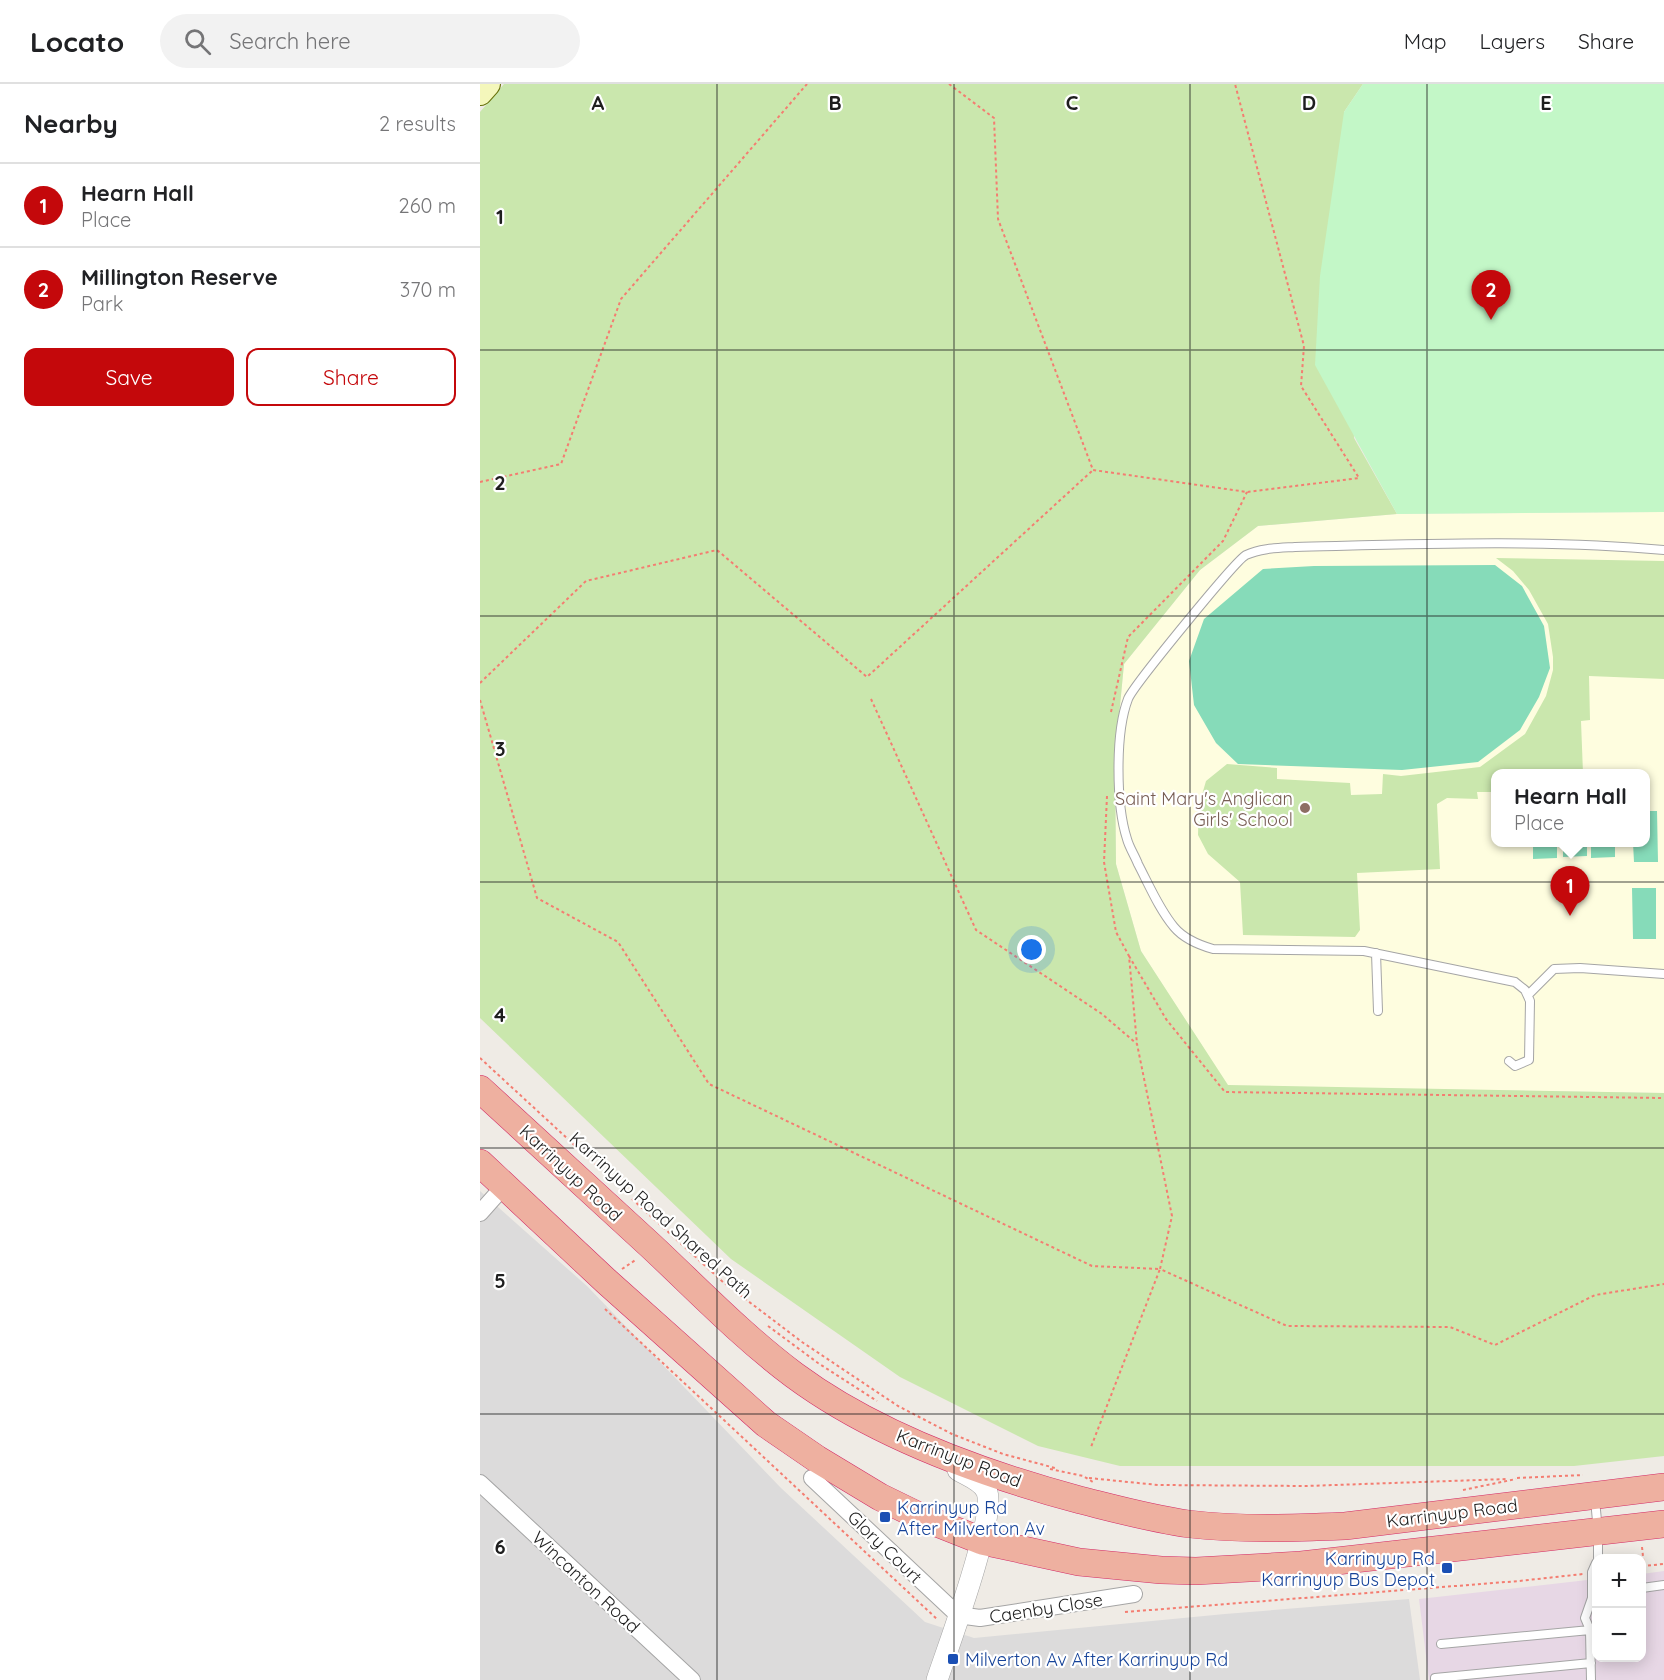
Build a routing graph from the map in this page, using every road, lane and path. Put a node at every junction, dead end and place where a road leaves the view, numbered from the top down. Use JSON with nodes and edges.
{"nodes":[{"id":1,"x":488,"y":84,"type":"edge"},
{"id":2,"x":807,"y":84,"type":"edge"},
{"id":3,"x":950,"y":84,"type":"edge"},
{"id":4,"x":1234,"y":84,"type":"edge"},
{"id":5,"x":480,"y":93,"type":"edge"},
{"id":6,"x":1093,"y":470,"type":"junction"},
{"id":7,"x":480,"y":482,"type":"edge"},
{"id":8,"x":1247,"y":492,"type":"junction"},
{"id":9,"x":1664,"y":550,"type":"edge"},
{"id":10,"x":480,"y":683,"type":"edge"},
{"id":11,"x":871,"y":699,"type":"dead end"},
{"id":12,"x":480,"y":700,"type":"edge"},
{"id":13,"x":1111,"y":716,"type":"dead end"},
{"id":14,"x":1107,"y":795,"type":"dead end"},
{"id":15,"x":1376,"y":953,"type":"junction"},
{"id":16,"x":1129,"y":956,"type":"junction"},
{"id":17,"x":1664,"y":974,"type":"edge"},
{"id":18,"x":1528,"y":995,"type":"junction"},
{"id":19,"x":1378,"y":1011,"type":"dead end"},
{"id":20,"x":1137,"y":1044,"type":"junction"},
{"id":21,"x":480,"y":1058,"type":"edge"},
{"id":22,"x":1509,"y":1061,"type":"dead end"},
{"id":23,"x":480,"y":1089,"type":"edge"},
{"id":24,"x":1664,"y":1098,"type":"edge"},
{"id":25,"x":480,"y":1163,"type":"edge"},
{"id":26,"x":598,"y":1167,"type":"dead end"},
{"id":27,"x":504,"y":1186,"type":"junction"},
{"id":28,"x":631,"y":1198,"type":"dead end"},
{"id":29,"x":480,"y":1213,"type":"edge"},
{"id":30,"x":662,"y":1241,"type":"junction"},
{"id":31,"x":1160,"y":1269,"type":"junction"},
{"id":32,"x":1664,"y":1284,"type":"edge"},
{"id":33,"x":603,"y":1293,"type":"junction"},
{"id":34,"x":763,"y":1322,"type":"dead end"},
{"id":35,"x":881,"y":1404,"type":"dead end"},
{"id":36,"x":1091,"y":1447,"type":"dead end"},
{"id":37,"x":937,"y":1453,"type":"junction"},
{"id":38,"x":1003,"y":1459,"type":"dead end"},
{"id":39,"x":1064,"y":1471,"type":"junction"},
{"id":40,"x":812,"y":1478,"type":"dead end"},
{"id":41,"x":1088,"y":1478,"type":"junction"},
{"id":42,"x":1516,"y":1479,"type":"junction"},
{"id":43,"x":790,"y":1483,"type":"dead end"},
{"id":44,"x":1096,"y":1483,"type":"dead end"},
{"id":45,"x":480,"y":1484,"type":"edge"},
{"id":46,"x":1591,"y":1485,"type":"junction"},
{"id":47,"x":1664,"y":1487,"type":"edge"},
{"id":48,"x":1044,"y":1490,"type":"junction"},
{"id":49,"x":1459,"y":1490,"type":"dead end"},
{"id":50,"x":989,"y":1503,"type":"junction"},
{"id":51,"x":1664,"y":1524,"type":"edge"},
{"id":52,"x":1598,"y":1531,"type":"junction"},
{"id":53,"x":982,"y":1541,"type":"junction"},
{"id":54,"x":1642,"y":1546,"type":"dead end"},
{"id":55,"x":1598,"y":1554,"type":"edge"},
{"id":56,"x":1642,"y":1554,"type":"edge"},
{"id":57,"x":1664,"y":1564,"type":"edge"},
{"id":58,"x":1646,"y":1566,"type":"edge"},
{"id":59,"x":1664,"y":1585,"type":"edge"},
{"id":60,"x":1646,"y":1587,"type":"edge"},
{"id":61,"x":1134,"y":1594,"type":"dead end"},
{"id":62,"x":1592,"y":1598,"type":"edge"},
{"id":63,"x":958,"y":1615,"type":"junction"},
{"id":64,"x":1592,"y":1627,"type":"edge"},
{"id":65,"x":1592,"y":1628,"type":"edge"},
{"id":66,"x":1441,"y":1644,"type":"dead end"},
{"id":67,"x":1592,"y":1663,"type":"joint"},
{"id":68,"x":692,"y":1680,"type":"edge"},
{"id":69,"x":937,"y":1680,"type":"edge"},
{"id":70,"x":1436,"y":1680,"type":"edge"},
{"id":71,"x":1591,"y":1680,"type":"edge"}],
"edges":[{"from":1,"to":5,"type":"main road"},
{"from":2,"to":7,"type":"path"},
{"from":3,"to":6,"type":"path"},
{"from":4,"to":8,"type":"path"},
{"from":6,"to":8,"type":"path"},
{"from":6,"to":10,"type":"path"},
{"from":8,"to":13,"type":"path"},
{"from":9,"to":15,"type":"lane"},
{"from":11,"to":20,"type":"path"},
{"from":12,"to":31,"type":"path"},
{"from":14,"to":16,"type":"path"},
{"from":15,"to":18,"type":"lane"},
{"from":15,"to":19,"type":"lane"},
{"from":16,"to":20,"type":"path"},
{"from":16,"to":24,"type":"path"},
{"from":17,"to":18,"type":"lane"},
{"from":18,"to":22,"type":"lane"},
{"from":20,"to":31,"type":"path"},
{"from":21,"to":26,"type":"path"},
{"from":23,"to":30,"type":"highway","name":"Karrinyup Road"},
{"from":25,"to":27,"type":"highway","name":"Karrinyup Road"},
{"from":27,"to":29,"type":"street"},
{"from":27,"to":33,"type":"highway","name":"Karrinyup Road"},
{"from":28,"to":30,"type":"path"},
{"from":30,"to":33,"type":"path"},
{"from":30,"to":37,"type":"highway","name":"Karrinyup Road"},
{"from":30,"to":39,"type":"path"},
{"from":31,"to":32,"type":"path"},
{"from":31,"to":36,"type":"path"},
{"from":33,"to":43,"type":"path"},
{"from":33,"to":53,"type":"highway","name":"Karrinyup Road"},
{"from":34,"to":35,"type":"path"},
{"from":37,"to":48,"type":"highway","name":"Karrinyup Road"},
{"from":37,"to":50,"type":"street"},
{"from":38,"to":39,"type":"path"},
{"from":39,"to":41,"type":"path"},
{"from":40,"to":63,"type":"street","name":"Glory Court"},
{"from":41,"to":42,"type":"path"},
{"from":41,"to":44,"type":"path"},
{"from":42,"to":46,"type":"path"},
{"from":42,"to":49,"type":"path"},
{"from":45,"to":68,"type":"street","name":"Wincanton Road"},
{"from":46,"to":47,"type":"highway","name":"Karrinyup Road"},
{"from":46,"to":48,"type":"highway","name":"Karrinyup Road"},
{"from":46,"to":52,"type":"lane"},
{"from":48,"to":50,"type":"street"},
{"from":50,"to":53,"type":"street"},
{"from":51,"to":52,"type":"highway","name":"Karrinyup Road"},
{"from":52,"to":53,"type":"highway","name":"Karrinyup Road"},
{"from":52,"to":55,"type":"lane"},
{"from":53,"to":63,"type":"street"},
{"from":54,"to":56,"type":"path"},
{"from":57,"to":58,"type":"path"},
{"from":59,"to":60,"type":"lane"},
{"from":61,"to":63,"type":"street","name":"Caenby Close"},
{"from":62,"to":64,"type":"lane"},
{"from":63,"to":69,"type":"street"},
{"from":65,"to":66,"type":"lane"},
{"from":67,"to":70,"type":"lane"},
{"from":67,"to":71,"type":"lane"}]}
